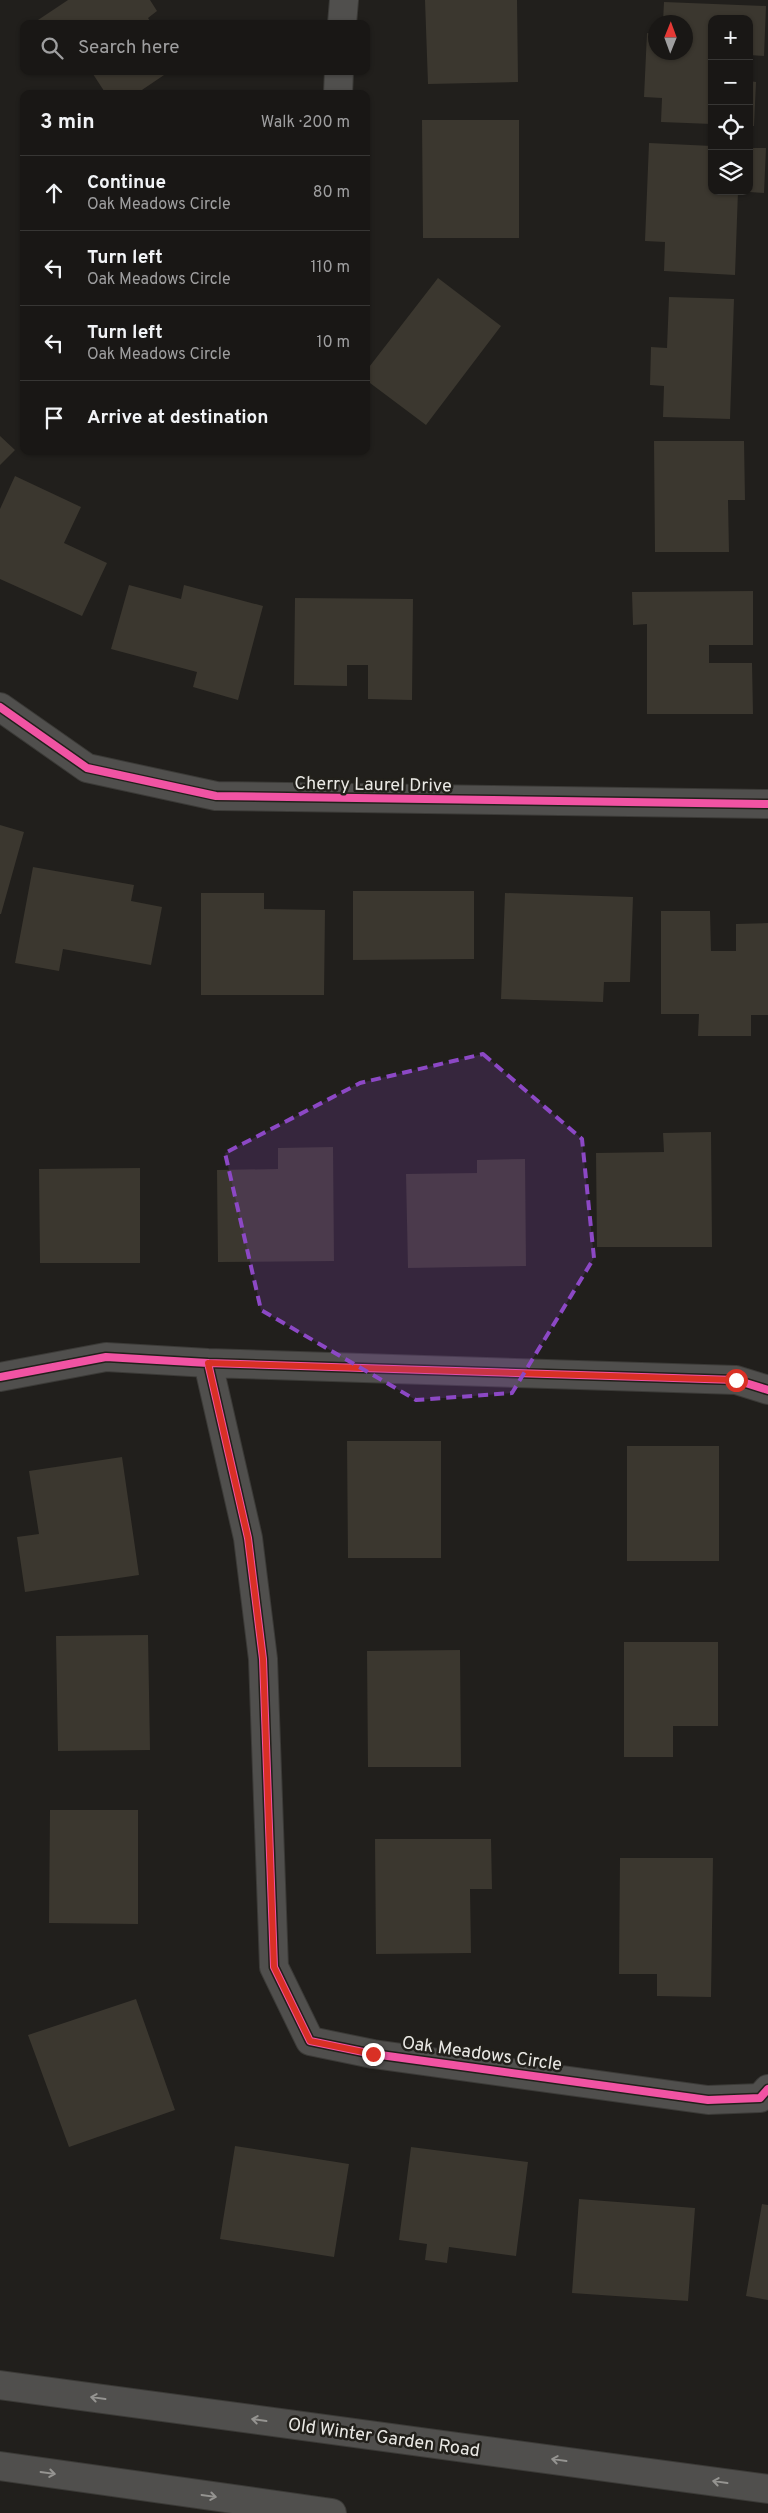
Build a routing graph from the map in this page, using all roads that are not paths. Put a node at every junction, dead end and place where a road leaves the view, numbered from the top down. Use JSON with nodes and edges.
{"nodes":[{"id":1,"x":344,"y":0,"type":"edge"},
{"id":2,"x":342,"y":20,"type":"edge"},
{"id":3,"x":339,"y":75,"type":"edge"},
{"id":4,"x":338,"y":90,"type":"edge"},
{"id":5,"x":0,"y":707,"type":"edge"},
{"id":6,"x":768,"y":804,"type":"edge"},
{"id":7,"x":208,"y":1363,"type":"junction"},
{"id":8,"x":0,"y":1376,"type":"edge"},
{"id":9,"x":768,"y":1390,"type":"edge"},
{"id":10,"x":768,"y":2089,"type":"edge"},
{"id":11,"x":0,"y":2385,"type":"edge"},
{"id":12,"x":0,"y":2466,"type":"edge"},
{"id":13,"x":768,"y":2488,"type":"edge"},
{"id":14,"x":332,"y":2513,"type":"edge"}],
"edges":[{"from":1,"to":2,"type":"street"},
{"from":3,"to":4,"type":"street"},
{"from":5,"to":6,"type":"street","name":"Cherry Laurel Drive"},
{"from":7,"to":8,"type":"street"},
{"from":7,"to":9,"type":"street"},
{"from":7,"to":10,"type":"street","name":"Oak Meadows Circle"},
{"from":13,"to":11,"type":"street","name":"Old Winter Garden Road","one_way":true},
{"from":12,"to":14,"type":"street","one_way":true}]}
